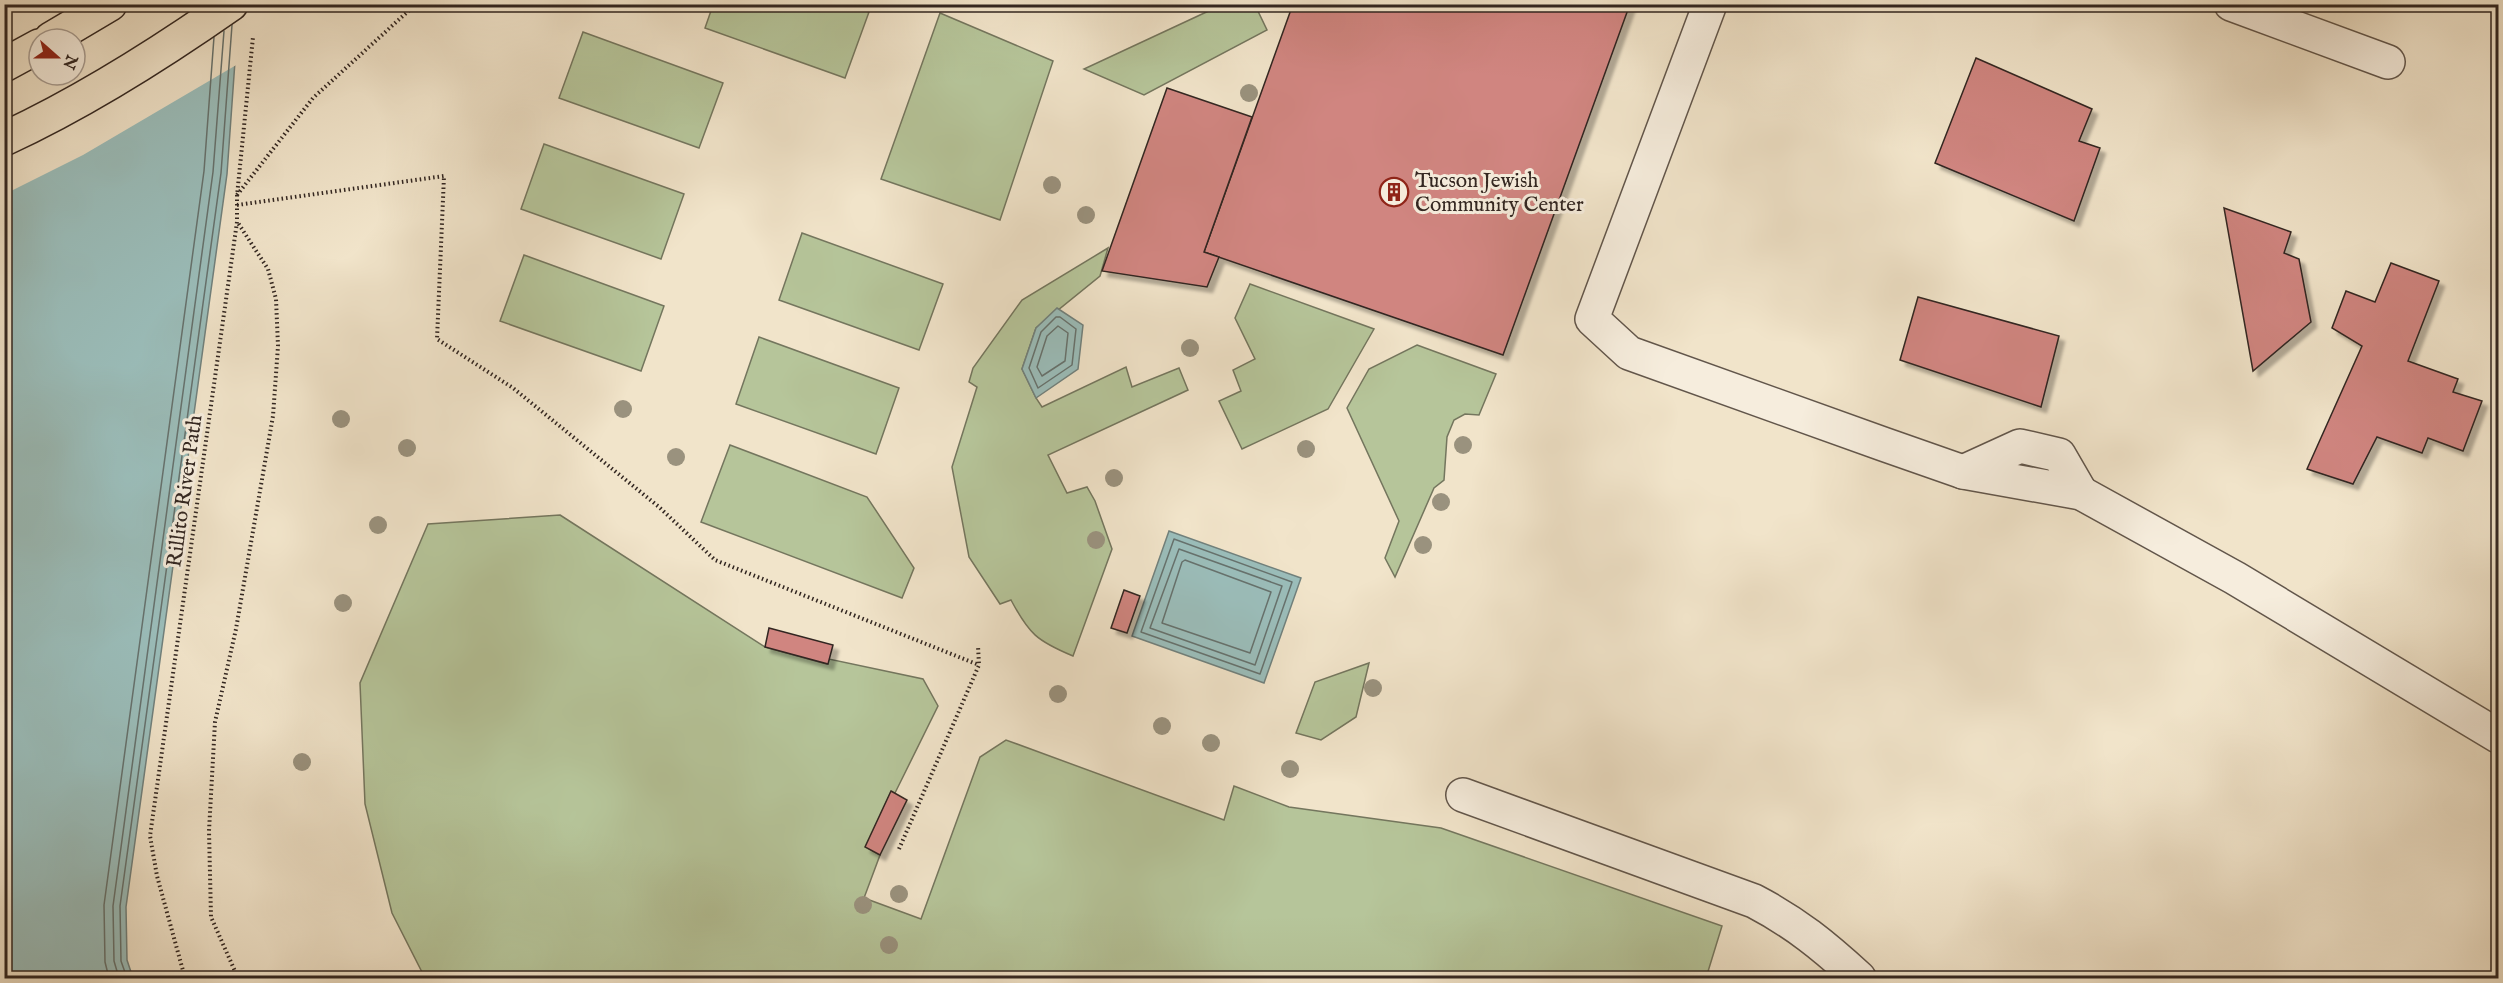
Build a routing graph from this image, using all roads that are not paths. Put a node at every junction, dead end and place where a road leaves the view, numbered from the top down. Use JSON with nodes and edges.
{"nodes":[{"id":1,"x":110,"y":4,"type":"edge"},
{"id":2,"x":231,"y":4,"type":"edge"},
{"id":3,"x":1710,"y":4,"type":"edge"},
{"id":4,"x":2231,"y":4,"type":"edge"},
{"id":5,"x":71,"y":27,"type":"edge"},
{"id":6,"x":27,"y":53,"type":"edge"},
{"id":7,"x":2388,"y":62,"type":"dead end"},
{"id":8,"x":4,"y":65,"type":"edge"},
{"id":9,"x":4,"y":139,"type":"edge"},
{"id":10,"x":2499,"y":736,"type":"edge"},
{"id":11,"x":1463,"y":795,"type":"dead end"},
{"id":12,"x":1859,"y":978,"type":"edge"}],
"edges":[{"from":1,"to":5,"type":"main road"},
{"from":2,"to":9,"type":"main road"},
{"from":3,"to":10,"type":"lane"},
{"from":4,"to":7,"type":"lane"},
{"from":6,"to":8,"type":"main road"},
{"from":11,"to":12,"type":"lane"}]}
